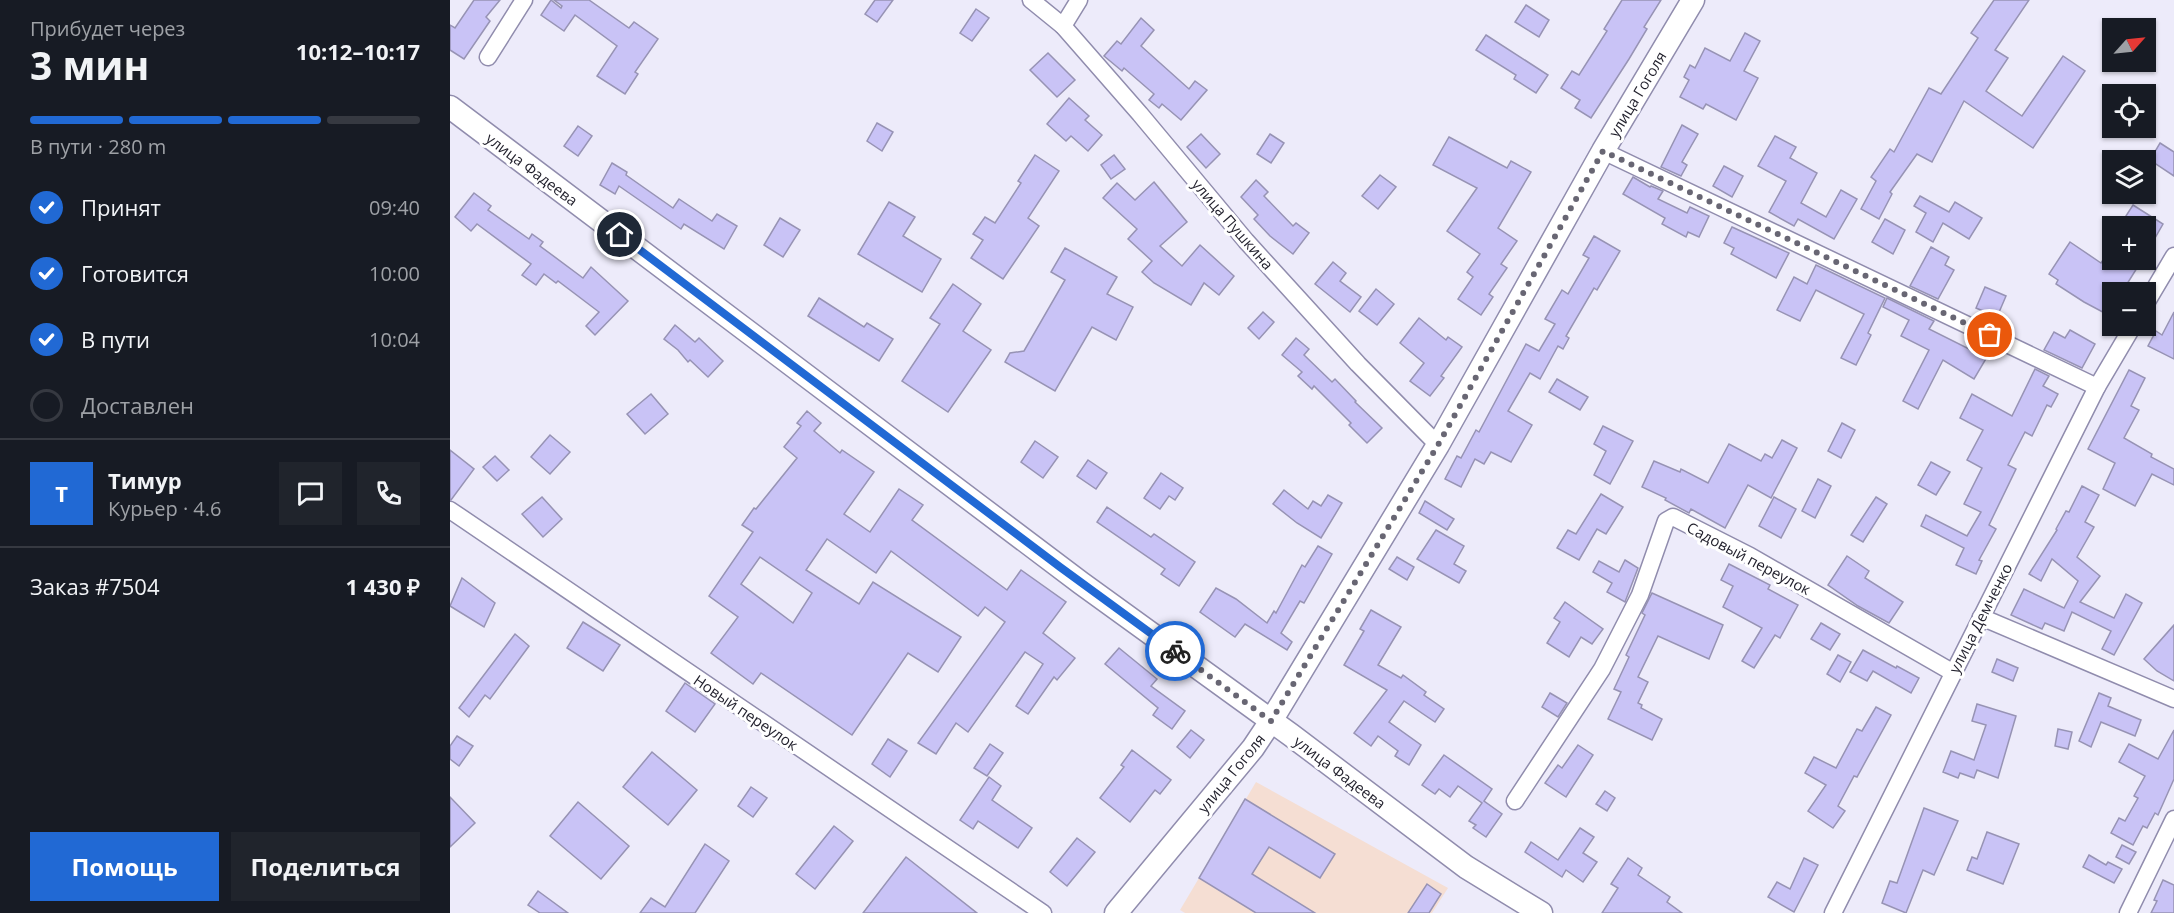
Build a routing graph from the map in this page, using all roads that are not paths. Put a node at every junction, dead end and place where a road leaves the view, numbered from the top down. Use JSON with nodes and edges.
{"nodes":[{"id":1,"x":524,"y":0,"type":"edge"},
{"id":2,"x":1031,"y":0,"type":"edge"},
{"id":3,"x":1079,"y":0,"type":"edge"},
{"id":4,"x":1693,"y":0,"type":"edge"},
{"id":5,"x":1063,"y":26,"type":"junction"},
{"id":6,"x":488,"y":57,"type":"dead end"},
{"id":7,"x":450,"y":107,"type":"edge"},
{"id":8,"x":1603,"y":151,"type":"junction"},
{"id":9,"x":2174,"y":256,"type":"edge"},
{"id":10,"x":2156,"y":286,"type":"edge"},
{"id":11,"x":2127,"y":336,"type":"edge"},
{"id":12,"x":2097,"y":387,"type":"junction"},
{"id":13,"x":1438,"y":445,"type":"junction"},
{"id":14,"x":450,"y":510,"type":"edge"},
{"id":15,"x":1981,"y":617,"type":"junction"},
{"id":16,"x":1952,"y":672,"type":"junction"},
{"id":17,"x":2174,"y":699,"type":"edge"},
{"id":18,"x":1271,"y":721,"type":"junction"},
{"id":19,"x":1515,"y":801,"type":"dead end"},
{"id":20,"x":2174,"y":819,"type":"edge"},
{"id":21,"x":1043,"y":913,"type":"edge"},
{"id":22,"x":1116,"y":913,"type":"edge"},
{"id":23,"x":1541,"y":913,"type":"edge"},
{"id":24,"x":1833,"y":913,"type":"edge"},
{"id":25,"x":2128,"y":913,"type":"edge"}],
"edges":[{"from":1,"to":6,"type":"street"},
{"from":2,"to":5,"type":"street","name":"улица Пушкина"},
{"from":3,"to":5,"type":"street"},
{"from":4,"to":8,"type":"main road","name":"улица Гоголя"},
{"from":5,"to":13,"type":"street","name":"улица Пушкина"},
{"from":7,"to":18,"type":"main road","name":"улица Фадеева"},
{"from":8,"to":12,"type":"street"},
{"from":8,"to":13,"type":"main road","name":"улица Гоголя"},
{"from":9,"to":10,"type":"street"},
{"from":11,"to":12,"type":"street","name":"улица Демченко"},
{"from":12,"to":15,"type":"street","name":"улица Демченко"},
{"from":13,"to":18,"type":"main road","name":"улица Гоголя"},
{"from":14,"to":21,"type":"street","name":"Новый переулок"},
{"from":15,"to":16,"type":"street","name":"улица Демченко"},
{"from":15,"to":17,"type":"street"},
{"from":16,"to":19,"type":"street","name":"Садовый переулок"},
{"from":16,"to":24,"type":"street","name":"улица Демченко"},
{"from":18,"to":22,"type":"main road","name":"улица Гоголя"},
{"from":18,"to":23,"type":"main road","name":"улица Фадеева"},
{"from":20,"to":25,"type":"street"}]}
